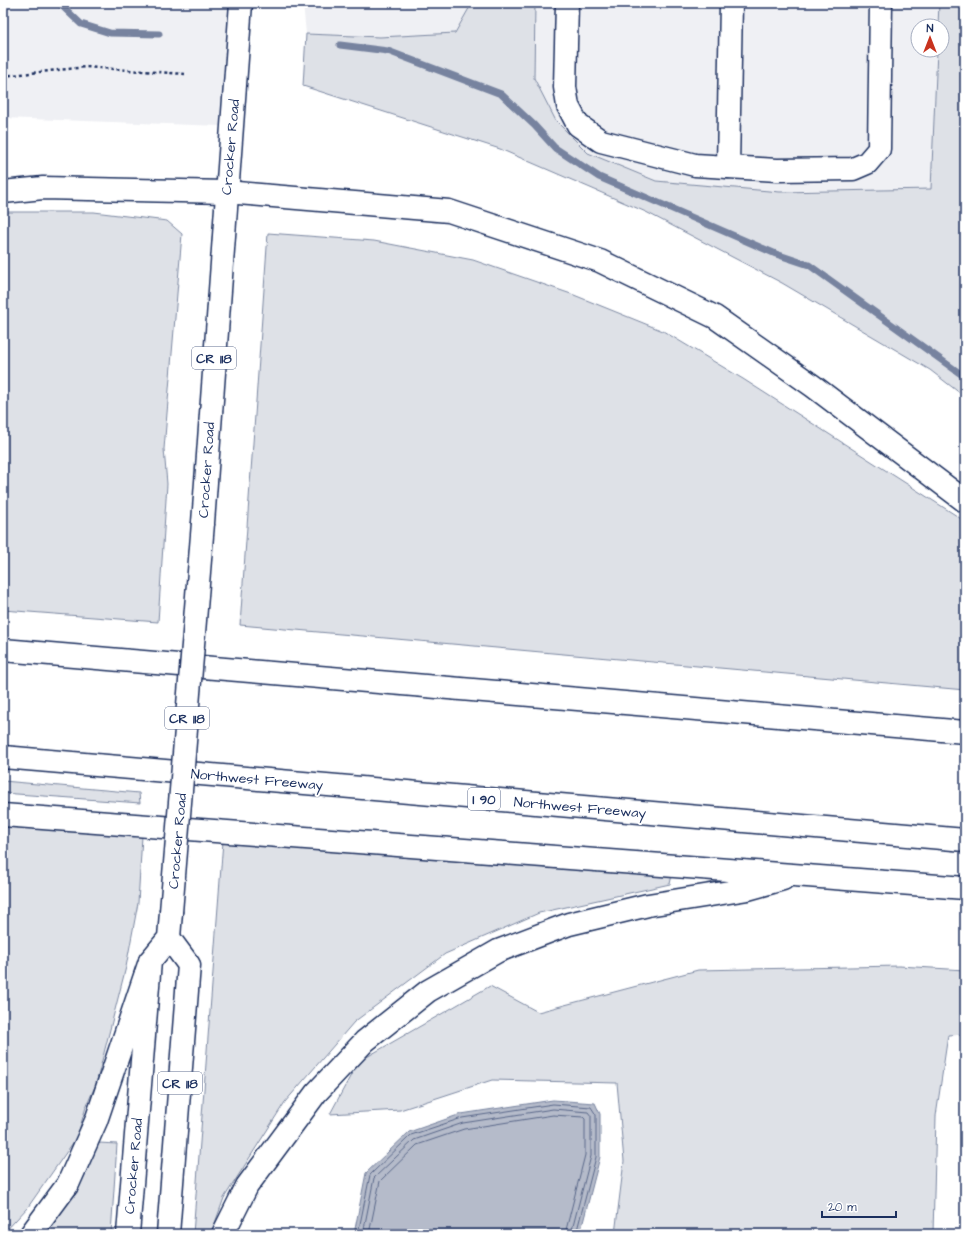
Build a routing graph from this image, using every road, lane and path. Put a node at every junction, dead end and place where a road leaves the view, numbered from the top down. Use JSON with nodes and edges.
{"nodes":[{"id":1,"x":241,"y":3,"type":"edge"},
{"id":2,"x":567,"y":3,"type":"edge"},
{"id":3,"x":731,"y":3,"type":"edge"},
{"id":4,"x":881,"y":3,"type":"edge"},
{"id":5,"x":185,"y":74,"type":"dead end"},
{"id":6,"x":3,"y":76,"type":"edge"},
{"id":7,"x":728,"y":167,"type":"junction"},
{"id":8,"x":3,"y":192,"type":"edge"},
{"id":9,"x":226,"y":192,"type":"junction"},
{"id":10,"x":965,"y":502,"type":"edge"},
{"id":11,"x":3,"y":650,"type":"edge"},
{"id":12,"x":965,"y":732,"type":"edge"},
{"id":13,"x":3,"y":757,"type":"edge"},
{"id":14,"x":3,"y":815,"type":"edge"},
{"id":15,"x":965,"y":840,"type":"edge"},
{"id":16,"x":795,"y":875,"type":"junction"},
{"id":17,"x":965,"y":888,"type":"edge"},
{"id":18,"x":169,"y":938,"type":"junction"},
{"id":19,"x":150,"y":961,"type":"junction"},
{"id":20,"x":32,"y":1234,"type":"edge"},
{"id":21,"x":128,"y":1234,"type":"edge"},
{"id":22,"x":168,"y":1234,"type":"edge"},
{"id":23,"x":223,"y":1234,"type":"edge"}],
"edges":[{"from":1,"to":9,"type":"main road","name":"Crocker Road","number":"CR 118"},
{"from":2,"to":7,"type":"main road"},
{"from":3,"to":7,"type":"main road"},
{"from":4,"to":7,"type":"main road"},
{"from":5,"to":6,"type":"path"},
{"from":8,"to":9,"type":"main road"},
{"from":9,"to":10,"type":"main road"},
{"from":9,"to":18,"type":"main road","name":"Crocker Road","number":"CR 118","bridge":true},
{"from":11,"to":12,"type":"main road"},
{"from":13,"to":15,"type":"main road","name":"Northwest Freeway","number":"I 90"},
{"from":14,"to":16,"type":"main road"},
{"from":16,"to":17,"type":"main road"},
{"from":16,"to":23,"type":"main road"},
{"from":18,"to":19,"type":"main road"},
{"from":18,"to":22,"type":"main road","number":"CR 118"},
{"from":19,"to":20,"type":"main road"},
{"from":19,"to":21,"type":"main road","name":"Crocker Road","number":"CR 118"}]}
